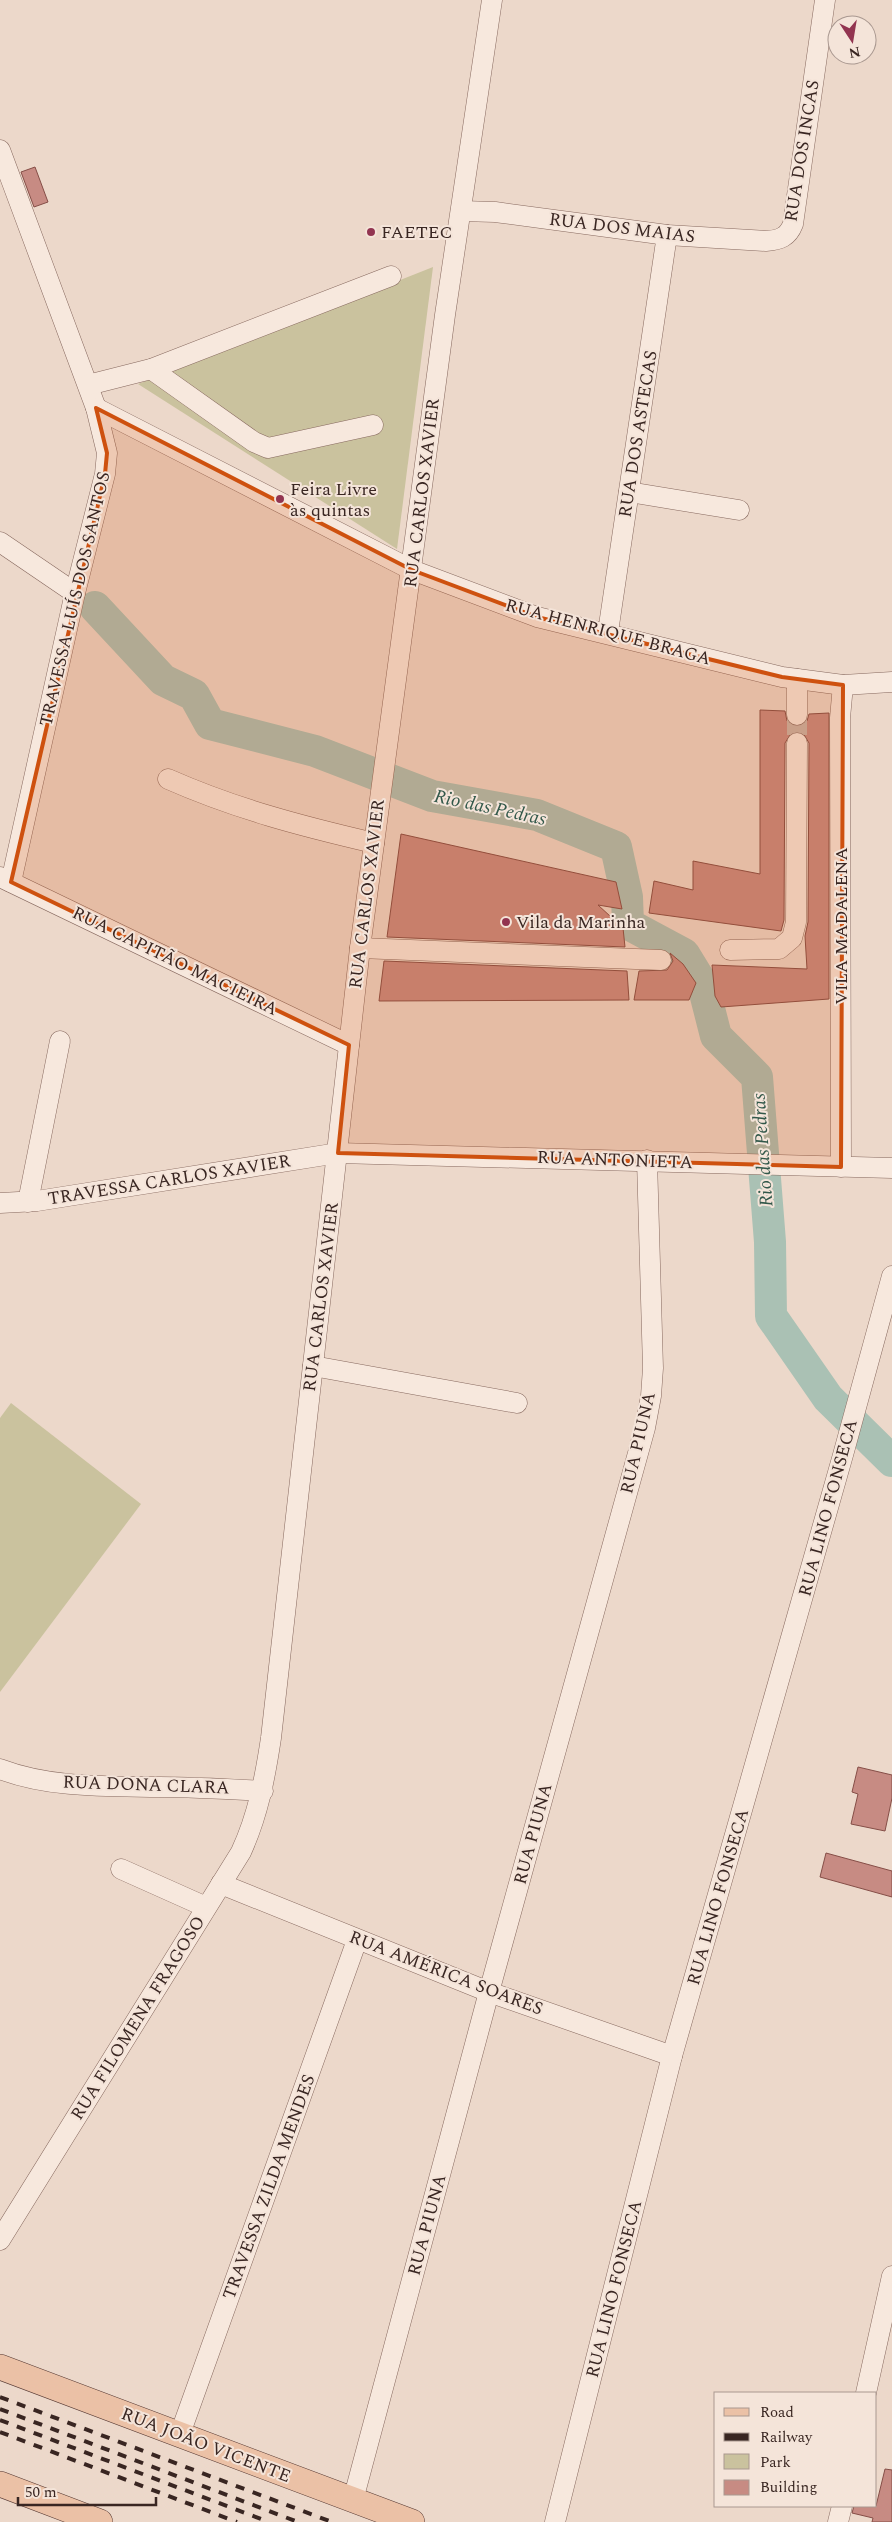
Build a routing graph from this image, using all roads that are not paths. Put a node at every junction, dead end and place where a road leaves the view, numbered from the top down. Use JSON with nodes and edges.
{"nodes":[{"id":1,"x":492,"y":0,"type":"edge"},
{"id":2,"x":825,"y":0,"type":"edge"},
{"id":3,"x":0,"y":150,"type":"edge"},
{"id":4,"x":461,"y":211,"type":"junction"},
{"id":5,"x":668,"y":235,"type":"junction"},
{"id":6,"x":782,"y":238,"type":"joint"},
{"id":7,"x":391,"y":276,"type":"dead end"},
{"id":8,"x":151,"y":370,"type":"junction"},
{"id":9,"x":88,"y":385,"type":"junction"},
{"id":10,"x":96,"y":408,"type":"junction"},
{"id":11,"x":373,"y":425,"type":"dead end"},
{"id":12,"x":629,"y":492,"type":"junction"},
{"id":13,"x":739,"y":510,"type":"dead end"},
{"id":14,"x":0,"y":542,"type":"edge"},
{"id":15,"x":412,"y":570,"type":"junction"},
{"id":16,"x":75,"y":593,"type":"junction"},
{"id":17,"x":608,"y":632,"type":"junction"},
{"id":18,"x":796,"y":678,"type":"junction"},
{"id":19,"x":892,"y":680,"type":"edge"},
{"id":20,"x":843,"y":685,"type":"junction"},
{"id":21,"x":797,"y":715,"type":"tunnel mouth"},
{"id":22,"x":797,"y":743,"type":"tunnel mouth"},
{"id":23,"x":168,"y":779,"type":"dead end"},
{"id":24,"x":374,"y":843,"type":"junction"},
{"id":25,"x":5,"y":880,"type":"edge"},
{"id":26,"x":360,"y":948,"type":"junction"},
{"id":27,"x":730,"y":950,"type":"dead end"},
{"id":28,"x":661,"y":960,"type":"dead end"},
{"id":29,"x":60,"y":1040,"type":"dead end"},
{"id":30,"x":349,"y":1045,"type":"junction"},
{"id":31,"x":338,"y":1153,"type":"junction"},
{"id":32,"x":647,"y":1160,"type":"junction"},
{"id":33,"x":841,"y":1166,"type":"junction"},
{"id":34,"x":892,"y":1168,"type":"edge"},
{"id":35,"x":28,"y":1202,"type":"junction"},
{"id":36,"x":0,"y":1203,"type":"edge"},
{"id":37,"x":892,"y":1276,"type":"edge"},
{"id":38,"x":313,"y":1366,"type":"junction"},
{"id":39,"x":517,"y":1403,"type":"dead end"},
{"id":40,"x":0,"y":1769,"type":"edge"},
{"id":41,"x":263,"y":1791,"type":"junction"},
{"id":42,"x":121,"y":1870,"type":"dead end"},
{"id":43,"x":221,"y":1884,"type":"junction"},
{"id":44,"x":206,"y":1907,"type":"junction"},
{"id":45,"x":357,"y":1940,"type":"junction"},
{"id":46,"x":489,"y":1992,"type":"junction"},
{"id":47,"x":672,"y":2056,"type":"junction"},
{"id":48,"x":0,"y":2240,"type":"edge"},
{"id":49,"x":892,"y":2276,"type":"edge"},
{"id":50,"x":0,"y":2367,"type":"edge"},
{"id":51,"x":866,"y":2392,"type":"edge"},
{"id":52,"x":180,"y":2434,"type":"junction"},
{"id":53,"x":0,"y":2484,"type":"edge"},
{"id":54,"x":353,"y":2500,"type":"junction"},
{"id":55,"x":842,"y":2507,"type":"edge"},
{"id":56,"x":100,"y":2522,"type":"edge"},
{"id":57,"x":412,"y":2522,"type":"edge"},
{"id":58,"x":555,"y":2522,"type":"edge"},
{"id":59,"x":838,"y":2522,"type":"edge"}],
"edges":[{"from":1,"to":4,"type":"street","name":"RUA CARLOS XAVIER"},
{"from":2,"to":6,"type":"street","name":"RUA DOS INCAS"},
{"from":3,"to":9,"type":"street","name":"TRAVESSA LUÍS DOS SANTOS"},
{"from":4,"to":5,"type":"street","name":"RUA DOS MAIAS"},
{"from":4,"to":15,"type":"street","name":"RUA CARLOS XAVIER"},
{"from":5,"to":6,"type":"street","name":"RUA DOS MAIAS"},
{"from":5,"to":12,"type":"street","name":"RUA DOS ASTECAS"},
{"from":7,"to":8,"type":"street"},
{"from":8,"to":9,"type":"street"},
{"from":8,"to":11,"type":"street"},
{"from":9,"to":10,"type":"street","name":"TRAVESSA LUÍS DOS SANTOS"},
{"from":10,"to":15,"type":"street","name":"RUA HENRIQUE BRAGA"},
{"from":10,"to":16,"type":"street","name":"TRAVESSA LUÍS DOS SANTOS"},
{"from":12,"to":13,"type":"street"},
{"from":12,"to":17,"type":"street","name":"RUA DOS ASTECAS"},
{"from":14,"to":16,"type":"street"},
{"from":15,"to":17,"type":"street","name":"RUA HENRIQUE BRAGA"},
{"from":15,"to":24,"type":"street","name":"RUA CARLOS XAVIER"},
{"from":16,"to":25,"type":"street","name":"TRAVESSA LUÍS DOS SANTOS"},
{"from":17,"to":18,"type":"street","name":"RUA HENRIQUE BRAGA"},
{"from":18,"to":20,"type":"street","name":"RUA HENRIQUE BRAGA"},
{"from":18,"to":21,"type":"street"},
{"from":19,"to":20,"type":"street","name":"RUA HENRIQUE BRAGA"},
{"from":20,"to":33,"type":"street","name":"VILA MADALENA"},
{"from":22,"to":27,"type":"street"},
{"from":23,"to":24,"type":"street"},
{"from":24,"to":26,"type":"street","name":"RUA CARLOS XAVIER"},
{"from":25,"to":30,"type":"street","name":"RUA CAPITÃO MACIEIRA"},
{"from":26,"to":28,"type":"street"},
{"from":26,"to":30,"type":"street","name":"RUA CARLOS XAVIER"},
{"from":29,"to":35,"type":"street"},
{"from":30,"to":31,"type":"street","name":"RUA CARLOS XAVIER"},
{"from":31,"to":32,"type":"street","name":"RUA ANTONIETA"},
{"from":31,"to":35,"type":"street","name":"TRAVESSA CARLOS XAVIER"},
{"from":31,"to":38,"type":"street","name":"RUA CARLOS XAVIER"},
{"from":32,"to":33,"type":"street","name":"RUA ANTONIETA"},
{"from":32,"to":46,"type":"street","name":"RUA PIUNA"},
{"from":33,"to":34,"type":"street","name":"RUA ANTONIETA"},
{"from":35,"to":36,"type":"street","name":"TRAVESSA CARLOS XAVIER"},
{"from":37,"to":47,"type":"street","name":"RUA LINO FONSECA"},
{"from":38,"to":39,"type":"street"},
{"from":38,"to":41,"type":"street","name":"RUA CARLOS XAVIER"},
{"from":40,"to":41,"type":"street","name":"RUA DONA CLARA"},
{"from":41,"to":43,"type":"street","name":"RUA FILOMENA FRAGOSO"},
{"from":42,"to":44,"type":"street"},
{"from":43,"to":44,"type":"street","name":"RUA FILOMENA FRAGOSO"},
{"from":43,"to":45,"type":"street","name":"RUA AMÉRICA SOARES"},
{"from":44,"to":48,"type":"street","name":"RUA FILOMENA FRAGOSO"},
{"from":45,"to":46,"type":"street","name":"RUA AMÉRICA SOARES"},
{"from":45,"to":52,"type":"street","name":"TRAVESSA ZILDA MENDES"},
{"from":46,"to":47,"type":"street","name":"RUA AMÉRICA SOARES"},
{"from":46,"to":54,"type":"street","name":"RUA PIUNA"},
{"from":47,"to":58,"type":"street","name":"RUA LINO FONSECA"},
{"from":49,"to":51,"type":"street"},
{"from":50,"to":52,"type":"main road","name":"RUA JOÃO VICENTE"},
{"from":52,"to":54,"type":"main road","name":"RUA JOÃO VICENTE"},
{"from":53,"to":56,"type":"main road"},
{"from":54,"to":57,"type":"main road","name":"RUA JOÃO VICENTE"},
{"from":55,"to":59,"type":"street"}]}
